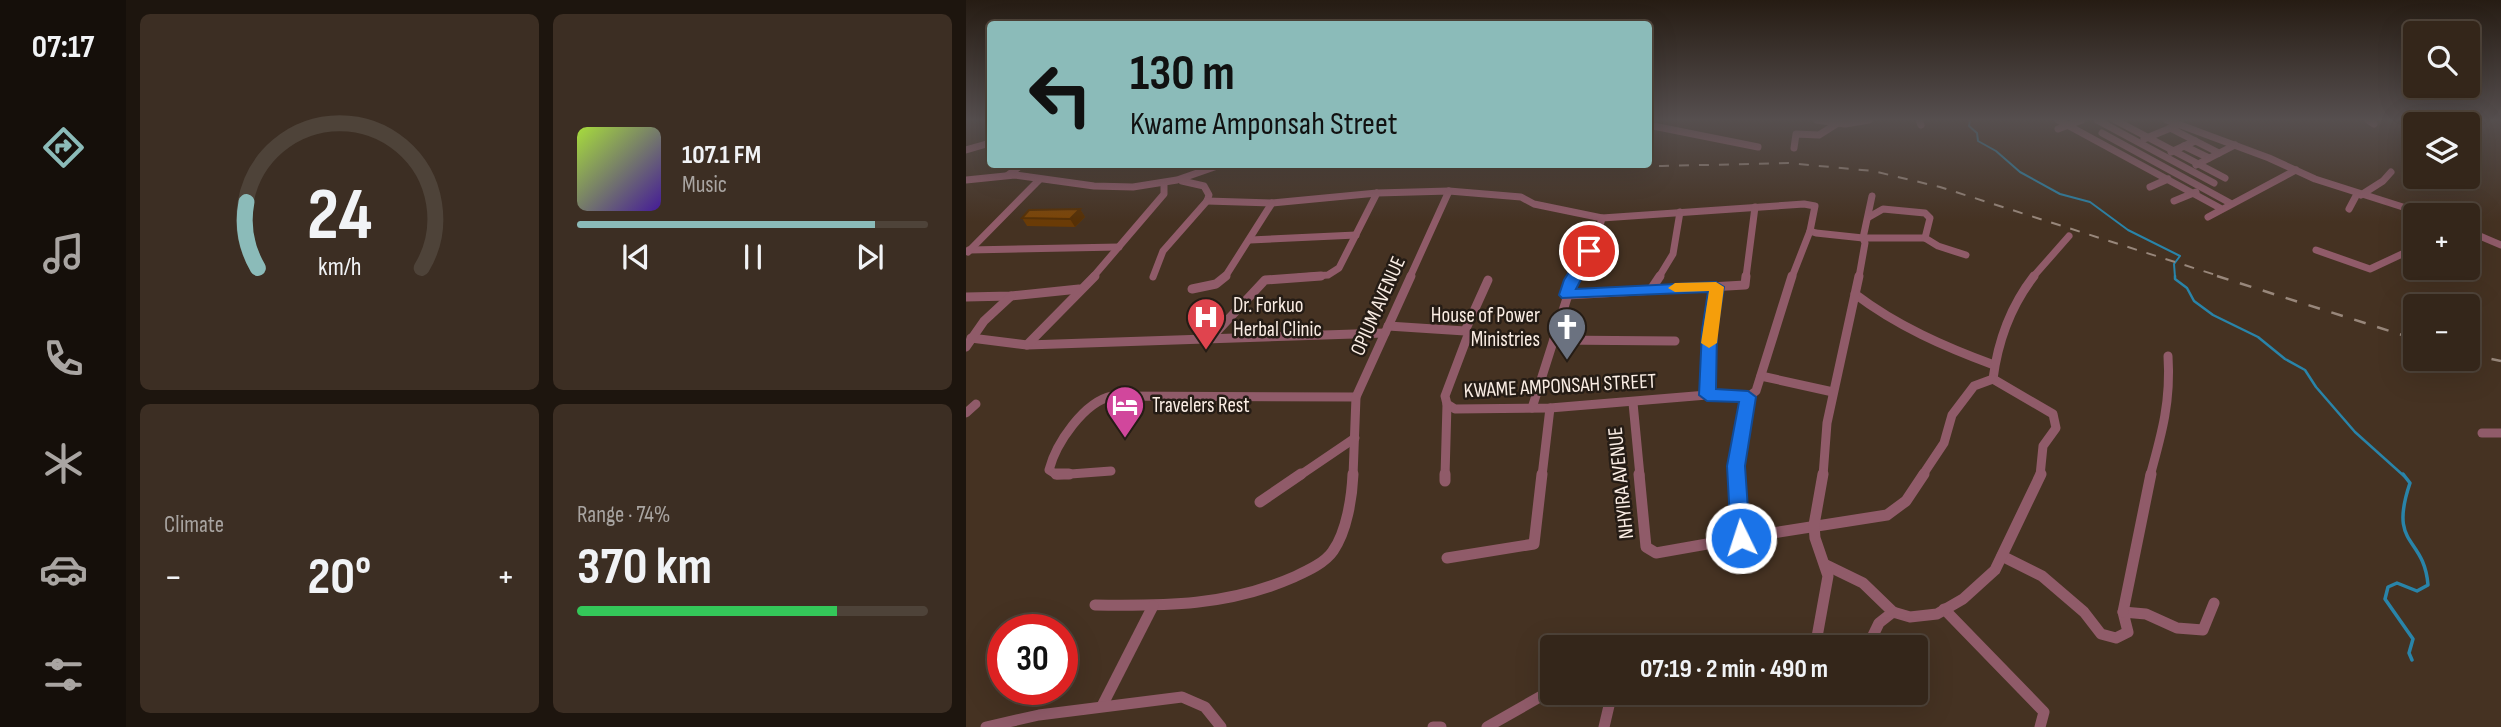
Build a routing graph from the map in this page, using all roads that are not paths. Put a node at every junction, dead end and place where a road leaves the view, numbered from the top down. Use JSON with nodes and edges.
{"nodes":[{"id":1,"x":2119,"y":154,"type":"edge"},
{"id":2,"x":2139,"y":154,"type":"edge"},
{"id":3,"x":2181,"y":154,"type":"edge"},
{"id":4,"x":2202,"y":154,"type":"edge"},
{"id":5,"x":2217,"y":154,"type":"edge"},
{"id":6,"x":2257,"y":154,"type":"edge"},
{"id":7,"x":2162,"y":155,"type":"joint"},
{"id":8,"x":2210,"y":158,"type":"junction"},
{"id":9,"x":2150,"y":160,"type":"junction"},
{"id":10,"x":2199,"y":163,"type":"junction"},
{"id":11,"x":2139,"y":165,"type":"junction"},
{"id":12,"x":1018,"y":168,"type":"edge"},
{"id":13,"x":1202,"y":168,"type":"edge"},
{"id":14,"x":1214,"y":168,"type":"edge"},
{"id":15,"x":2128,"y":169,"type":"dead end"},
{"id":16,"x":2187,"y":169,"type":"junction"},
{"id":17,"x":2296,"y":170,"type":"junction"},
{"id":18,"x":1204,"y":172,"type":"junction"},
{"id":19,"x":2391,"y":172,"type":"dead end"},
{"id":20,"x":2176,"y":174,"type":"junction"},
{"id":21,"x":1008,"y":175,"type":"junction"},
{"id":22,"x":1040,"y":179,"type":"junction"},
{"id":23,"x":966,"y":180,"type":"edge"},
{"id":24,"x":1177,"y":180,"type":"junction"},
{"id":25,"x":2166,"y":180,"type":"junction"},
{"id":26,"x":1164,"y":183,"type":"junction"},
{"id":27,"x":2214,"y":183,"type":"junction"},
{"id":28,"x":2150,"y":187,"type":"dead end"},
{"id":29,"x":2203,"y":189,"type":"junction"},
{"id":30,"x":1449,"y":191,"type":"junction"},
{"id":31,"x":1377,"y":193,"type":"junction"},
{"id":32,"x":2192,"y":194,"type":"junction"},
{"id":33,"x":2359,"y":194,"type":"junction"},
{"id":34,"x":1872,"y":196,"type":"dead end"},
{"id":35,"x":1207,"y":201,"type":"junction"},
{"id":36,"x":2174,"y":201,"type":"dead end"},
{"id":37,"x":1272,"y":203,"type":"junction"},
{"id":38,"x":2230,"y":203,"type":"junction"},
{"id":39,"x":1755,"y":207,"type":"junction"},
{"id":40,"x":2403,"y":207,"type":"edge"},
{"id":41,"x":2220,"y":208,"type":"junction"},
{"id":42,"x":2349,"y":209,"type":"dead end"},
{"id":43,"x":1680,"y":212,"type":"junction"},
{"id":44,"x":1870,"y":217,"type":"junction"},
{"id":45,"x":2208,"y":217,"type":"dead end"},
{"id":46,"x":1602,"y":218,"type":"junction"},
{"id":47,"x":1811,"y":231,"type":"junction"},
{"id":48,"x":1356,"y":235,"type":"junction"},
{"id":49,"x":2068,"y":236,"type":"dead end"},
{"id":50,"x":2480,"y":236,"type":"edge"},
{"id":51,"x":1863,"y":238,"type":"junction"},
{"id":52,"x":1925,"y":238,"type":"junction"},
{"id":53,"x":1250,"y":240,"type":"junction"},
{"id":54,"x":2501,"y":245,"type":"edge"},
{"id":55,"x":1119,"y":247,"type":"junction"},
{"id":56,"x":2316,"y":250,"type":"dead end"},
{"id":57,"x":968,"y":252,"type":"edge"},
{"id":58,"x":2403,"y":254,"type":"edge"},
{"id":59,"x":1966,"y":255,"type":"dead end"},
{"id":60,"x":1153,"y":277,"type":"dead end"},
{"id":61,"x":1488,"y":280,"type":"dead end"},
{"id":62,"x":1716,"y":287,"type":"junction"},
{"id":63,"x":1652,"y":288,"type":"junction"},
{"id":64,"x":1079,"y":289,"type":"junction"},
{"id":65,"x":1192,"y":289,"type":"dead end"},
{"id":66,"x":1855,"y":294,"type":"junction"},
{"id":67,"x":1567,"y":295,"type":"junction"},
{"id":68,"x":1011,"y":296,"type":"junction"},
{"id":69,"x":966,"y":297,"type":"edge"},
{"id":70,"x":1386,"y":329,"type":"junction"},
{"id":71,"x":1465,"y":331,"type":"junction"},
{"id":72,"x":1554,"y":340,"type":"junction"},
{"id":73,"x":1208,"y":341,"type":"junction"},
{"id":74,"x":1675,"y":341,"type":"dead end"},
{"id":75,"x":968,"y":342,"type":"edge"},
{"id":76,"x":1027,"y":345,"type":"junction"},
{"id":77,"x":2168,"y":356,"type":"dead end"},
{"id":78,"x":1994,"y":365,"type":"junction"},
{"id":79,"x":1761,"y":376,"type":"junction"},
{"id":80,"x":1993,"y":379,"type":"junction"},
{"id":81,"x":1833,"y":392,"type":"junction"},
{"id":82,"x":1707,"y":395,"type":"junction"},
{"id":83,"x":1356,"y":397,"type":"junction"},
{"id":84,"x":1748,"y":397,"type":"junction"},
{"id":85,"x":1633,"y":403,"type":"junction"},
{"id":86,"x":976,"y":404,"type":"dead end"},
{"id":87,"x":1447,"y":404,"type":"junction"},
{"id":88,"x":1532,"y":408,"type":"junction"},
{"id":89,"x":1550,"y":408,"type":"junction"},
{"id":90,"x":966,"y":414,"type":"edge"},
{"id":91,"x":2482,"y":433,"type":"dead end"},
{"id":92,"x":2501,"y":433,"type":"edge"},
{"id":93,"x":1356,"y":438,"type":"junction"},
{"id":94,"x":1111,"y":471,"type":"dead end"},
{"id":95,"x":1445,"y":481,"type":"dead end"},
{"id":96,"x":1260,"y":502,"type":"dead end"},
{"id":97,"x":1814,"y":525,"type":"junction"},
{"id":98,"x":1741,"y":538,"type":"junction"},
{"id":99,"x":2002,"y":556,"type":"junction"},
{"id":100,"x":1447,"y":558,"type":"dead end"},
{"id":101,"x":1826,"y":565,"type":"junction"},
{"id":102,"x":2214,"y":603,"type":"dead end"},
{"id":103,"x":1095,"y":605,"type":"dead end"},
{"id":104,"x":1153,"y":606,"type":"junction"},
{"id":105,"x":1944,"y":609,"type":"junction"},
{"id":106,"x":1894,"y":612,"type":"junction"},
{"id":107,"x":2123,"y":612,"type":"junction"},
{"id":108,"x":1818,"y":635,"type":"edge"},
{"id":109,"x":1873,"y":635,"type":"edge"},
{"id":110,"x":1540,"y":697,"type":"edge"},
{"id":111,"x":1609,"y":705,"type":"edge"},
{"id":112,"x":1102,"y":706,"type":"junction"},
{"id":113,"x":986,"y":727,"type":"edge"},
{"id":114,"x":1221,"y":727,"type":"edge"},
{"id":115,"x":1433,"y":727,"type":"edge"},
{"id":116,"x":1441,"y":727,"type":"edge"},
{"id":117,"x":1487,"y":727,"type":"edge"},
{"id":118,"x":1604,"y":727,"type":"edge"},
{"id":119,"x":2040,"y":727,"type":"edge"}],
"edges":[{"from":1,"to":11,"type":"street"},
{"from":2,"to":9,"type":"street"},
{"from":3,"to":10,"type":"street"},
{"from":4,"to":8,"type":"street"},
{"from":5,"to":8,"type":"street"},
{"from":6,"to":17,"type":"street"},
{"from":7,"to":9,"type":"street"},
{"from":7,"to":16,"type":"street"},
{"from":8,"to":10,"type":"street"},
{"from":9,"to":11,"type":"street"},
{"from":9,"to":20,"type":"street"},
{"from":10,"to":16,"type":"street"},
{"from":10,"to":27,"type":"street"},
{"from":11,"to":15,"type":"street"},
{"from":11,"to":25,"type":"street"},
{"from":12,"to":21,"type":"street"},
{"from":13,"to":18,"type":"street"},
{"from":14,"to":18,"type":"street"},
{"from":16,"to":20,"type":"street"},
{"from":16,"to":27,"type":"street"},
{"from":17,"to":33,"type":"street"},
{"from":17,"to":38,"type":"street"},
{"from":18,"to":24,"type":"street"},
{"from":19,"to":33,"type":"street"},
{"from":20,"to":25,"type":"street"},
{"from":20,"to":29,"type":"street"},
{"from":21,"to":22,"type":"street"},
{"from":21,"to":23,"type":"street"},
{"from":22,"to":26,"type":"street"},
{"from":22,"to":57,"type":"street"},
{"from":24,"to":26,"type":"street"},
{"from":24,"to":35,"type":"street"},
{"from":25,"to":28,"type":"street"},
{"from":25,"to":32,"type":"street"},
{"from":26,"to":55,"type":"street"},
{"from":27,"to":29,"type":"street"},
{"from":29,"to":32,"type":"street"},
{"from":29,"to":38,"type":"street"},
{"from":30,"to":31,"type":"street"},
{"from":30,"to":46,"type":"street"},
{"from":30,"to":70,"type":"street","name":"OPIUM AVENUE"},
{"from":31,"to":37,"type":"street"},
{"from":31,"to":48,"type":"street"},
{"from":32,"to":36,"type":"street"},
{"from":32,"to":41,"type":"street"},
{"from":33,"to":40,"type":"street"},
{"from":33,"to":42,"type":"street"},
{"from":34,"to":44,"type":"street"},
{"from":35,"to":37,"type":"street"},
{"from":35,"to":60,"type":"street"},
{"from":37,"to":53,"type":"street"},
{"from":38,"to":41,"type":"street"},
{"from":39,"to":43,"type":"street"},
{"from":39,"to":47,"type":"street"},
{"from":39,"to":62,"type":"street"},
{"from":41,"to":45,"type":"street"},
{"from":43,"to":46,"type":"street"},
{"from":43,"to":63,"type":"street"},
{"from":44,"to":51,"type":"street"},
{"from":44,"to":52,"type":"street"},
{"from":46,"to":67,"type":"street"},
{"from":47,"to":51,"type":"street"},
{"from":47,"to":79,"type":"street"},
{"from":48,"to":53,"type":"street"},
{"from":48,"to":73,"type":"street"},
{"from":49,"to":78,"type":"street"},
{"from":50,"to":54,"type":"street"},
{"from":51,"to":52,"type":"street"},
{"from":51,"to":66,"type":"street"},
{"from":52,"to":59,"type":"street"},
{"from":53,"to":65,"type":"street"},
{"from":55,"to":57,"type":"street"},
{"from":55,"to":64,"type":"street"},
{"from":56,"to":58,"type":"street"},
{"from":61,"to":71,"type":"street","name":"KWAME AMPONSAH STREET"},
{"from":62,"to":63,"type":"street"},
{"from":62,"to":82,"type":"street"},
{"from":63,"to":67,"type":"street"},
{"from":64,"to":68,"type":"street"},
{"from":64,"to":76,"type":"street"},
{"from":66,"to":78,"type":"street"},
{"from":66,"to":81,"type":"street"},
{"from":67,"to":72,"type":"street"},
{"from":68,"to":69,"type":"street"},
{"from":68,"to":75,"type":"street"},
{"from":70,"to":71,"type":"street"},
{"from":70,"to":73,"type":"street"},
{"from":70,"to":83,"type":"street","name":"OPIUM AVENUE"},
{"from":71,"to":87,"type":"street","name":"KWAME AMPONSAH STREET"},
{"from":72,"to":74,"type":"street"},
{"from":72,"to":88,"type":"street"},
{"from":73,"to":76,"type":"street"},
{"from":75,"to":76,"type":"street"},
{"from":77,"to":107,"type":"street"},
{"from":78,"to":80,"type":"street"},
{"from":79,"to":81,"type":"street"},
{"from":79,"to":84,"type":"street"},
{"from":80,"to":97,"type":"street"},
{"from":80,"to":99,"type":"street"},
{"from":81,"to":97,"type":"street"},
{"from":82,"to":84,"type":"street","name":"KWAME AMPONSAH STREET"},
{"from":82,"to":85,"type":"street","name":"KWAME AMPONSAH STREET"},
{"from":83,"to":93,"type":"street","name":"OPIUM AVENUE"},
{"from":83,"to":94,"type":"street"},
{"from":84,"to":98,"type":"street"},
{"from":85,"to":89,"type":"street","name":"KWAME AMPONSAH STREET"},
{"from":85,"to":98,"type":"street","name":"NHYIRA AVENUE"},
{"from":86,"to":90,"type":"street"},
{"from":87,"to":88,"type":"street","name":"KWAME AMPONSAH STREET"},
{"from":87,"to":95,"type":"street"},
{"from":88,"to":89,"type":"street","name":"KWAME AMPONSAH STREET"},
{"from":89,"to":100,"type":"street"},
{"from":91,"to":92,"type":"street"},
{"from":93,"to":96,"type":"street"},
{"from":93,"to":104,"type":"street","name":"OPIUM AVENUE"},
{"from":97,"to":98,"type":"street"},
{"from":97,"to":101,"type":"street"},
{"from":99,"to":105,"type":"street"},
{"from":99,"to":107,"type":"street"},
{"from":101,"to":106,"type":"street"},
{"from":101,"to":108,"type":"street"},
{"from":102,"to":107,"type":"street"},
{"from":103,"to":104,"type":"street","name":"OPIUM AVENUE"},
{"from":104,"to":112,"type":"street"},
{"from":105,"to":106,"type":"street"},
{"from":105,"to":119,"type":"street"},
{"from":106,"to":109,"type":"street"},
{"from":110,"to":117,"type":"street"},
{"from":111,"to":118,"type":"street"},
{"from":112,"to":113,"type":"street"},
{"from":112,"to":114,"type":"street"},
{"from":115,"to":116,"type":"street"}]}
